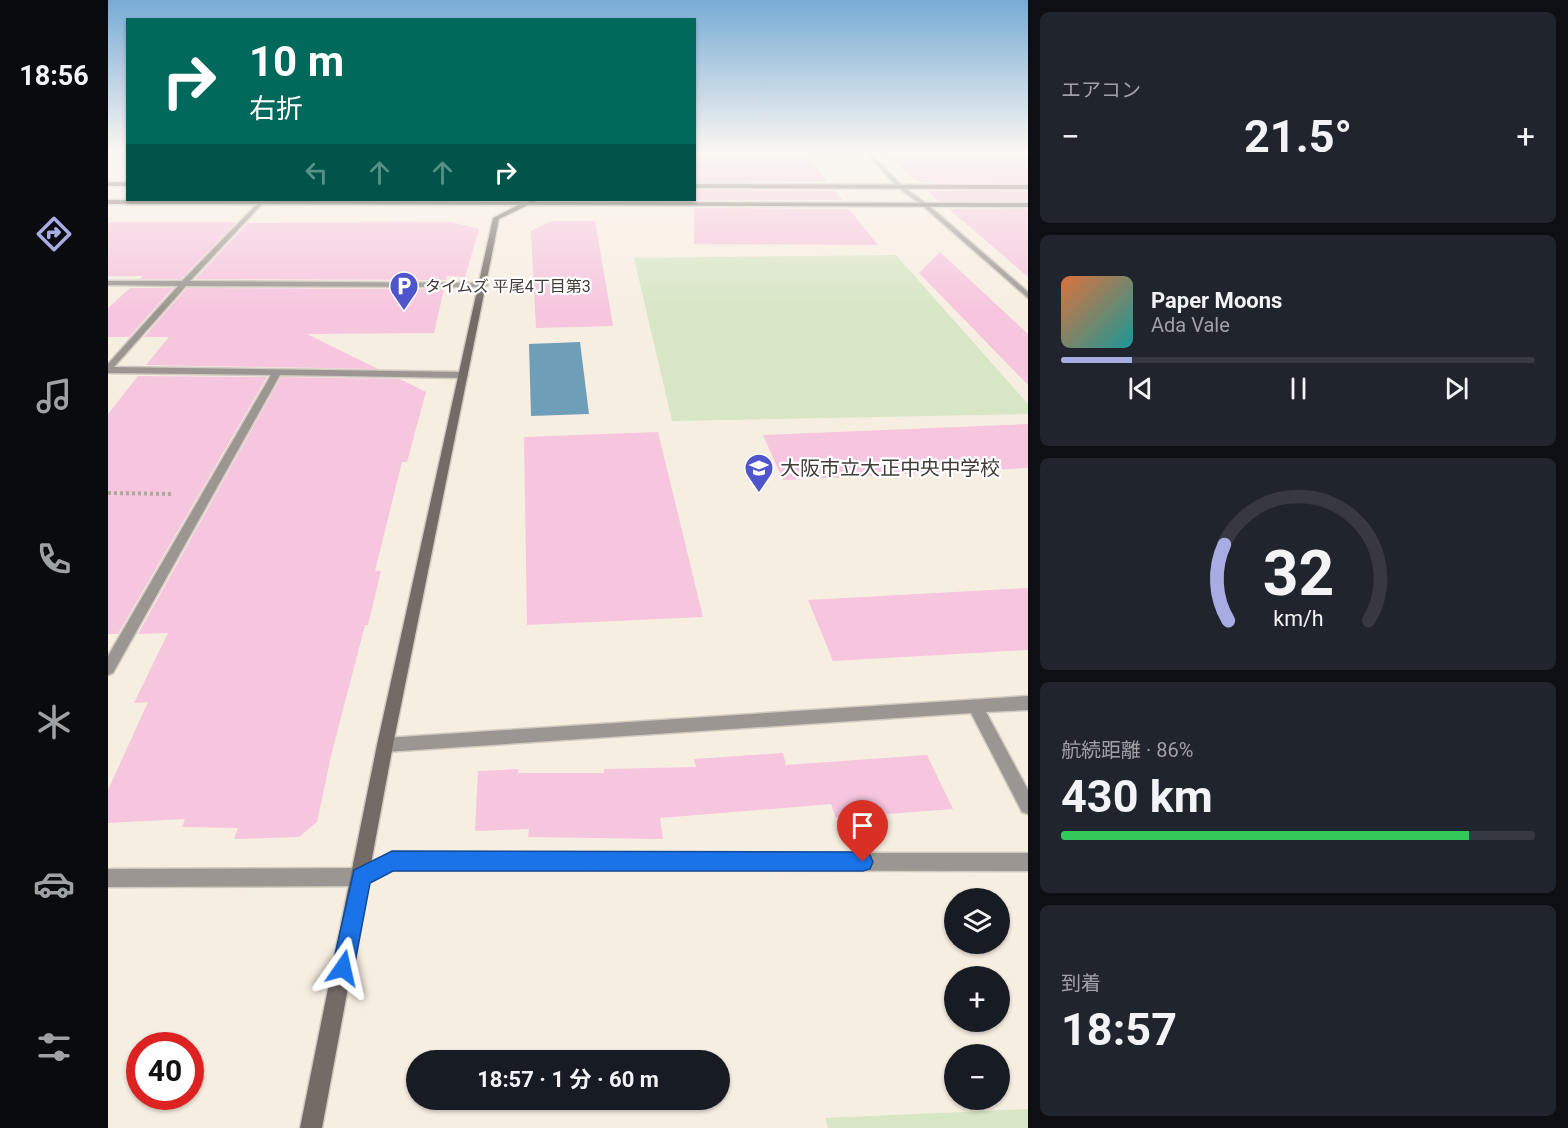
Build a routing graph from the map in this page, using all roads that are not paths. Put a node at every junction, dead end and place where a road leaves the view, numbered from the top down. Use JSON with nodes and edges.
{"nodes":[{"id":1,"x":925,"y":205,"type":"edge"},
{"id":2,"x":257,"y":206,"type":"edge"},
{"id":3,"x":521,"y":206,"type":"edge"},
{"id":4,"x":108,"y":283,"type":"edge"},
{"id":5,"x":183,"y":283,"type":"junction"},
{"id":6,"x":484,"y":285,"type":"junction"},
{"id":7,"x":1028,"y":296,"type":"edge"},
{"id":8,"x":108,"y":370,"type":"edge"},
{"id":9,"x":277,"y":373,"type":"junction"},
{"id":10,"x":464,"y":375,"type":"junction"},
{"id":11,"x":108,"y":669,"type":"edge"},
{"id":12,"x":1028,"y":703,"type":"edge"},
{"id":13,"x":975,"y":707,"type":"junction"},
{"id":14,"x":385,"y":746,"type":"junction"},
{"id":15,"x":1028,"y":806,"type":"edge"},
{"id":16,"x":1028,"y":862,"type":"edge"},
{"id":17,"x":361,"y":877,"type":"junction"},
{"id":18,"x":108,"y":878,"type":"edge"},
{"id":19,"x":311,"y":1128,"type":"edge"}],
"edges":[{"from":1,"to":7,"type":"street"},
{"from":2,"to":5,"type":"street"},
{"from":3,"to":6,"type":"main road"},
{"from":4,"to":5,"type":"street"},
{"from":5,"to":6,"type":"street"},
{"from":5,"to":8,"type":"street"},
{"from":6,"to":10,"type":"main road"},
{"from":8,"to":9,"type":"street"},
{"from":9,"to":10,"type":"street"},
{"from":9,"to":11,"type":"street"},
{"from":10,"to":14,"type":"main road"},
{"from":12,"to":13,"type":"street"},
{"from":13,"to":14,"type":"street"},
{"from":13,"to":15,"type":"street"},
{"from":14,"to":17,"type":"main road"},
{"from":16,"to":17,"type":"street"},
{"from":17,"to":18,"type":"street"},
{"from":17,"to":19,"type":"main road"}]}
